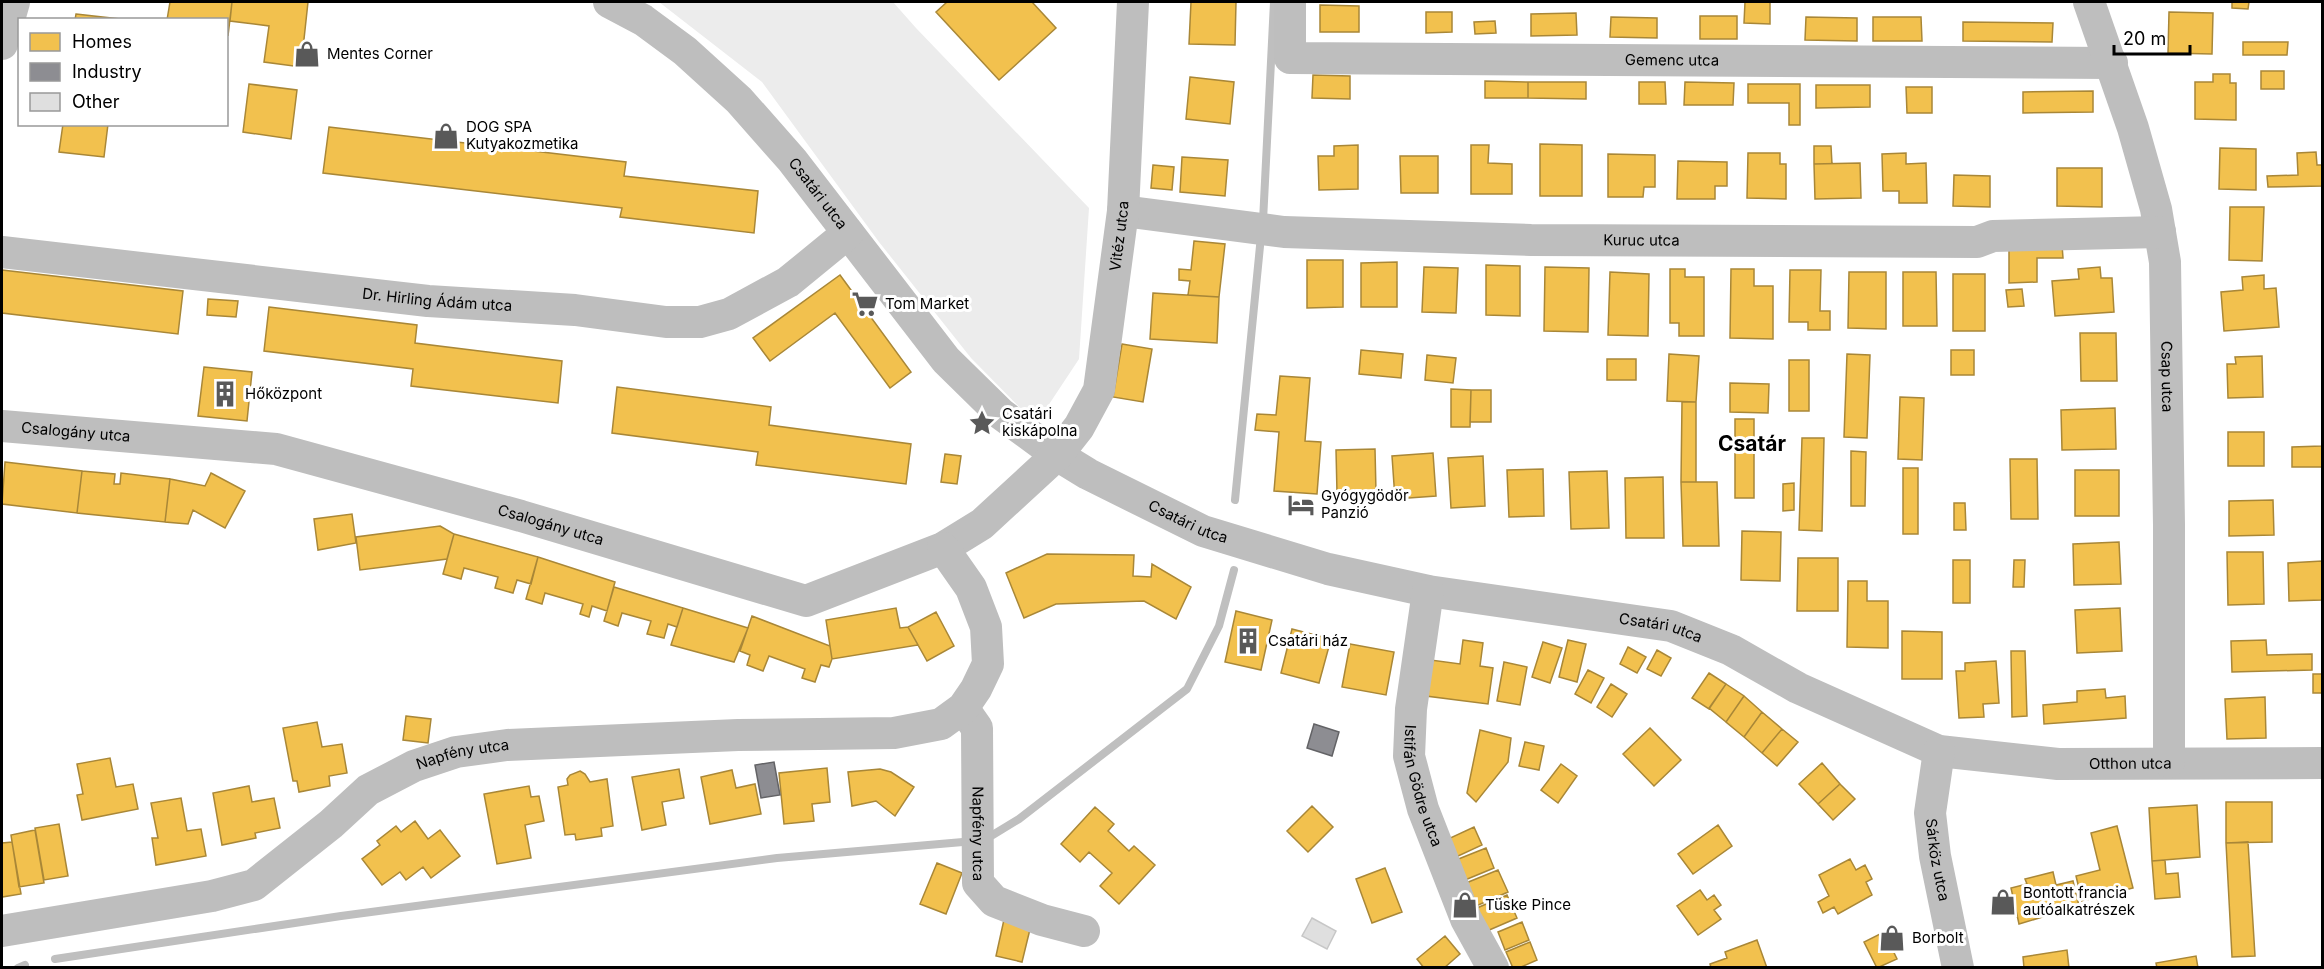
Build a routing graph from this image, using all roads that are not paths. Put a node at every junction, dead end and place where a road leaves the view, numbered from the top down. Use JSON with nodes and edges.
{"nodes":[{"id":1,"x":14,"y":2,"type":"edge"},
{"id":2,"x":1133,"y":2,"type":"edge"},
{"id":3,"x":1290,"y":2,"type":"edge"},
{"id":4,"x":2089,"y":2,"type":"edge"},
{"id":5,"x":615,"y":3,"type":"edge"},
{"id":6,"x":2,"y":44,"type":"edge"},
{"id":7,"x":2112,"y":63,"type":"junction"},
{"id":8,"x":1124,"y":211,"type":"junction"},
{"id":9,"x":2160,"y":232,"type":"junction"},
{"id":10,"x":848,"y":233,"type":"junction"},
{"id":11,"x":2,"y":252,"type":"edge"},
{"id":12,"x":2,"y":426,"type":"edge"},
{"id":13,"x":1057,"y":455,"type":"junction"},
{"id":14,"x":943,"y":548,"type":"junction"},
{"id":15,"x":1428,"y":591,"type":"junction"},
{"id":16,"x":963,"y":708,"type":"junction"},
{"id":17,"x":1939,"y":751,"type":"junction"},
{"id":18,"x":2169,"y":762,"type":"junction"},
{"id":19,"x":2322,"y":764,"type":"edge"},
{"id":20,"x":2,"y":931,"type":"edge"},
{"id":21,"x":1083,"y":931,"type":"dead end"},
{"id":22,"x":1493,"y":968,"type":"edge"},
{"id":23,"x":1958,"y":968,"type":"edge"}],
"edges":[{"from":1,"to":6,"type":"street"},
{"from":2,"to":8,"type":"street","name":"Vitéz utca"},
{"from":3,"to":7,"type":"street","name":"Gemenc utca"},
{"from":4,"to":7,"type":"street","name":"Csap utca"},
{"from":5,"to":10,"type":"street","name":"Csatári utca"},
{"from":7,"to":9,"type":"street","name":"Csap utca"},
{"from":8,"to":9,"type":"street","name":"Kuruc utca"},
{"from":8,"to":13,"type":"street","name":"Vitéz utca"},
{"from":9,"to":18,"type":"street","name":"Csap utca"},
{"from":10,"to":11,"type":"street","name":"Dr. Hirling Ádám utca"},
{"from":10,"to":13,"type":"street","name":"Csatári utca"},
{"from":12,"to":14,"type":"street","name":"Csalogány utca"},
{"from":13,"to":14,"type":"street","name":"Csalogány utca"},
{"from":13,"to":15,"type":"street","name":"Csatári utca"},
{"from":14,"to":16,"type":"street","name":"Napfény utca"},
{"from":15,"to":17,"type":"street","name":"Csatári utca"},
{"from":15,"to":22,"type":"street","name":"Istifán Gödre utca"},
{"from":16,"to":20,"type":"street","name":"Napfény utca"},
{"from":16,"to":21,"type":"street","name":"Napfény utca"},
{"from":17,"to":18,"type":"street","name":"Otthon utca"},
{"from":17,"to":23,"type":"street","name":"Sárköz utca"},
{"from":18,"to":19,"type":"street","name":"Otthon utca"}]}
